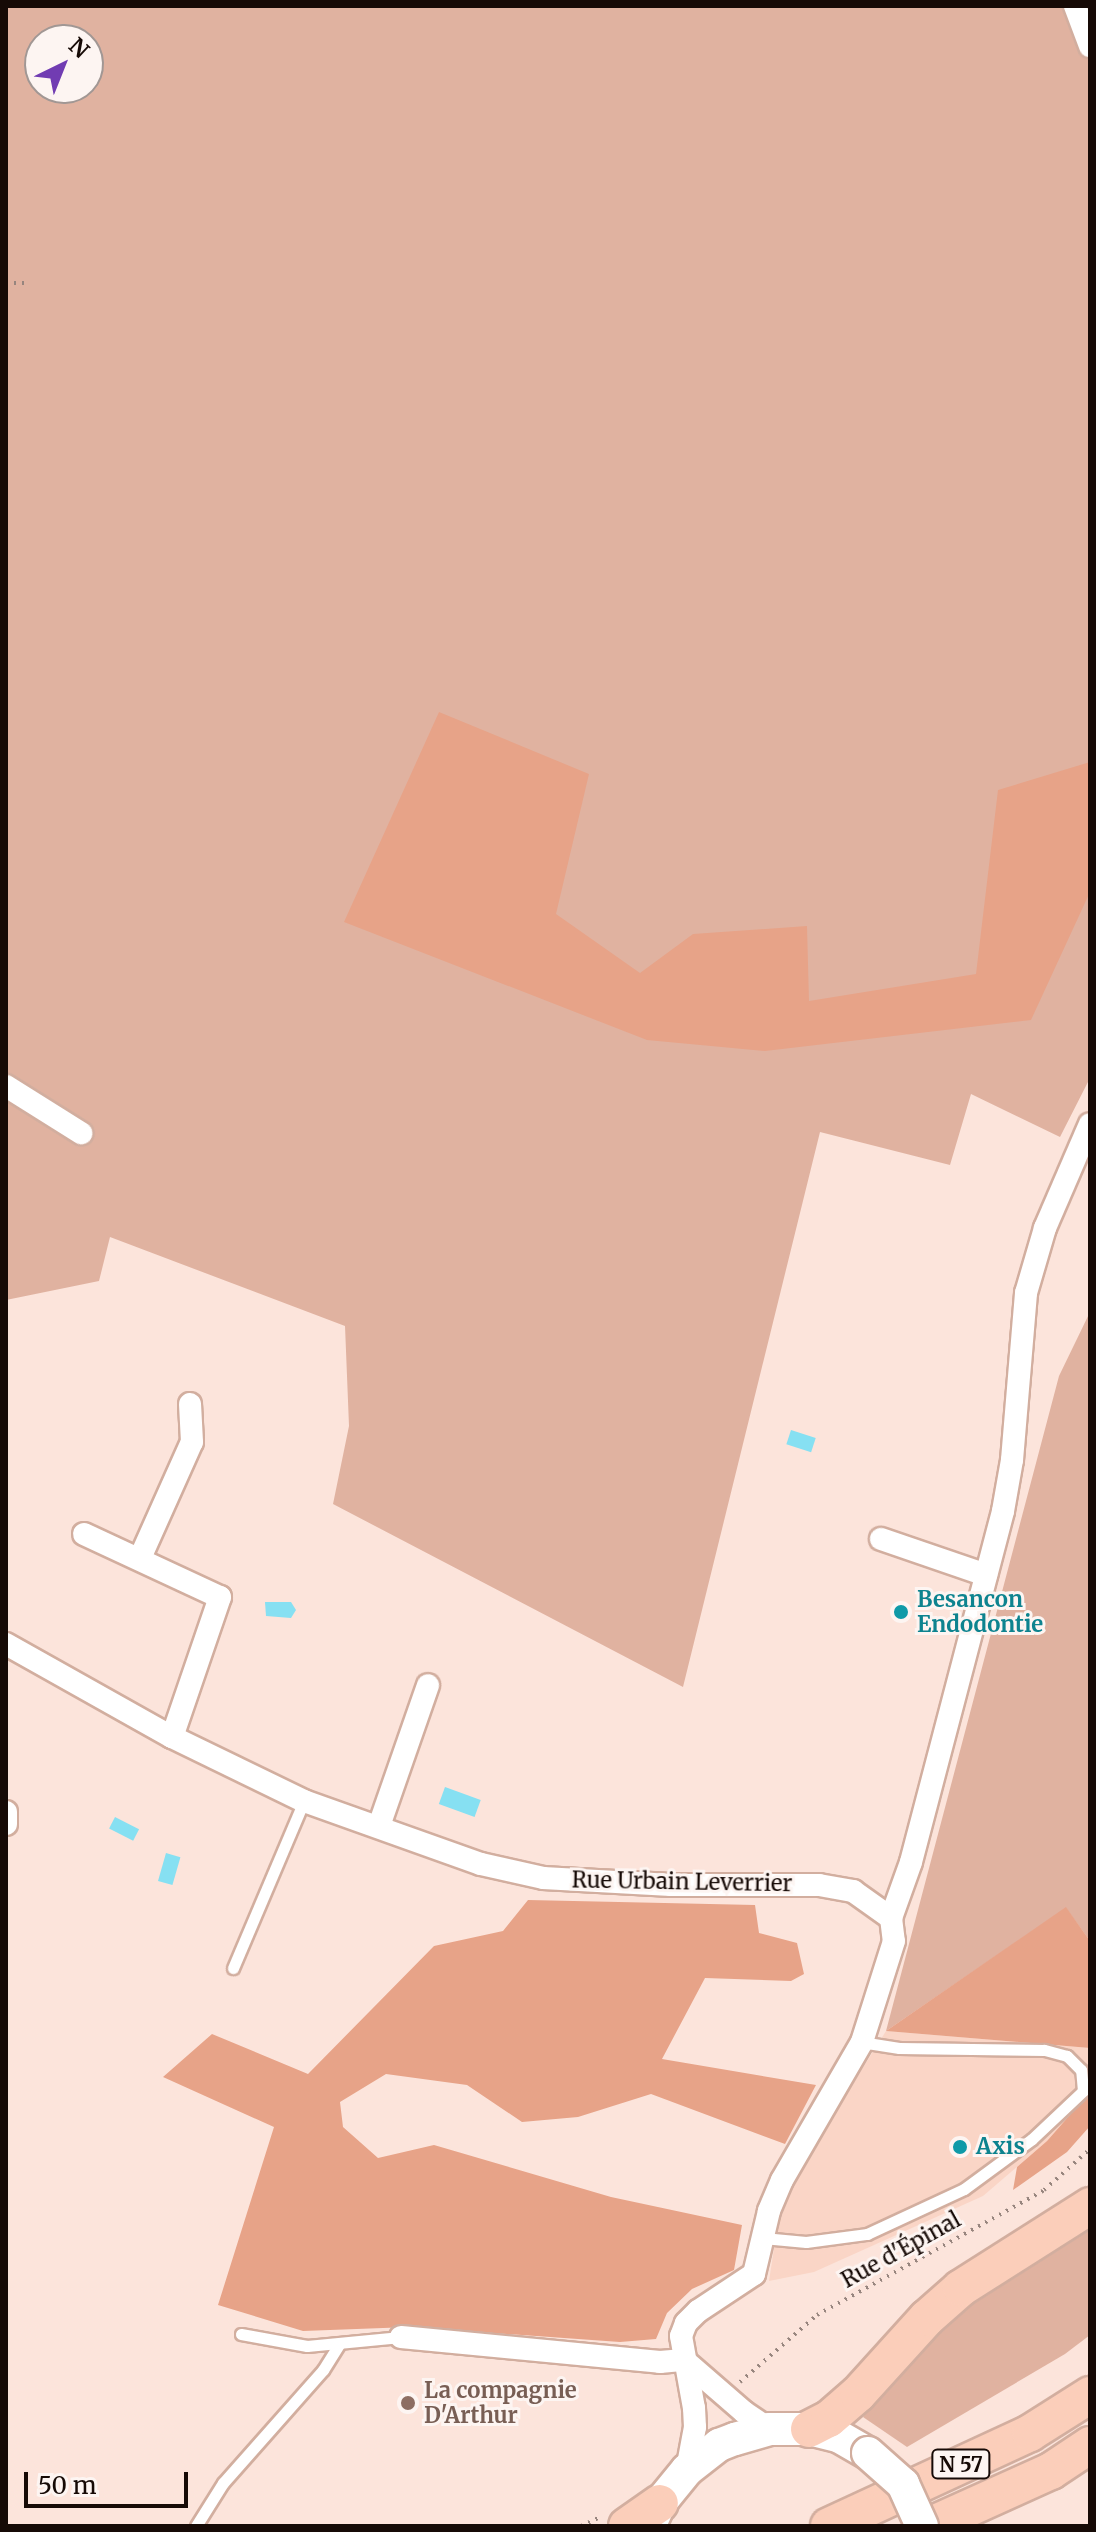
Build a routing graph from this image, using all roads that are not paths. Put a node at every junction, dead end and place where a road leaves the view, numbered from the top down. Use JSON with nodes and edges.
{"nodes":[{"id":1,"x":1075,"y":6,"type":"edge"},
{"id":2,"x":1090,"y":46,"type":"edge"},
{"id":3,"x":6,"y":1086,"type":"edge"},
{"id":4,"x":1090,"y":1124,"type":"edge"},
{"id":5,"x":81,"y":1133,"type":"dead end"},
{"id":6,"x":190,"y":1404,"type":"dead end"},
{"id":7,"x":84,"y":1534,"type":"dead end"},
{"id":8,"x":881,"y":1539,"type":"dead end"},
{"id":9,"x":140,"y":1558,"type":"junction"},
{"id":10,"x":986,"y":1575,"type":"junction"},
{"id":11,"x":6,"y":1644,"type":"edge"},
{"id":12,"x":428,"y":1685,"type":"dead end"},
{"id":13,"x":172,"y":1737,"type":"junction"},
{"id":14,"x":304,"y":1801,"type":"junction"},
{"id":15,"x":6,"y":1812,"type":"edge"},
{"id":16,"x":6,"y":1824,"type":"edge"},
{"id":17,"x":379,"y":1826,"type":"junction"},
{"id":18,"x":891,"y":1918,"type":"junction"},
{"id":19,"x":233,"y":1968,"type":"dead end"},
{"id":20,"x":862,"y":2042,"type":"junction"},
{"id":21,"x":1090,"y":2206,"type":"edge"},
{"id":22,"x":763,"y":2238,"type":"junction"},
{"id":23,"x":241,"y":2334,"type":"dead end"},
{"id":24,"x":401,"y":2337,"type":"joint"},
{"id":25,"x":339,"y":2344,"type":"junction"},
{"id":26,"x":684,"y":2360,"type":"junction"},
{"id":27,"x":1090,"y":2395,"type":"edge"},
{"id":28,"x":769,"y":2429,"type":"junction"},
{"id":29,"x":809,"y":2429,"type":"junction"},
{"id":30,"x":1090,"y":2445,"type":"edge"},
{"id":31,"x":687,"y":2470,"type":"junction"},
{"id":32,"x":655,"y":2515,"type":"edge"},
{"id":33,"x":196,"y":2526,"type":"edge"},
{"id":34,"x":627,"y":2526,"type":"edge"},
{"id":35,"x":829,"y":2526,"type":"edge"},
{"id":36,"x":922,"y":2526,"type":"edge"},
{"id":37,"x":929,"y":2526,"type":"edge"}],
"edges":[{"from":1,"to":2,"type":"street"},
{"from":3,"to":5,"type":"street"},
{"from":4,"to":10,"type":"street"},
{"from":6,"to":9,"type":"street"},
{"from":7,"to":9,"type":"street"},
{"from":8,"to":10,"type":"street"},
{"from":9,"to":13,"type":"street"},
{"from":10,"to":18,"type":"street"},
{"from":11,"to":13,"type":"street","name":"Rue Urbain Leverrier"},
{"from":12,"to":17,"type":"street"},
{"from":13,"to":14,"type":"street","name":"Rue Urbain Leverrier"},
{"from":14,"to":17,"type":"street","name":"Rue Urbain Leverrier"},
{"from":14,"to":19,"type":"lane"},
{"from":15,"to":16,"type":"street"},
{"from":17,"to":18,"type":"street","name":"Rue Urbain Leverrier"},
{"from":18,"to":20,"type":"street"},
{"from":20,"to":22,"type":"street"},
{"from":20,"to":22,"type":"lane"},
{"from":21,"to":29,"type":"highway"},
{"from":22,"to":26,"type":"street"},
{"from":23,"to":25,"type":"lane"},
{"from":24,"to":25,"type":"lane"},
{"from":24,"to":26,"type":"street"},
{"from":25,"to":33,"type":"lane"},
{"from":26,"to":28,"type":"street"},
{"from":26,"to":31,"type":"street"},
{"from":27,"to":35,"type":"highway","number":"N 57"},
{"from":28,"to":29,"type":"main road"},
{"from":28,"to":31,"type":"main road"},
{"from":29,"to":36,"type":"main road","bridge":true},
{"from":30,"to":37,"type":"highway","number":"N 57"},
{"from":31,"to":32,"type":"main road"},
{"from":32,"to":34,"type":"highway"}]}
